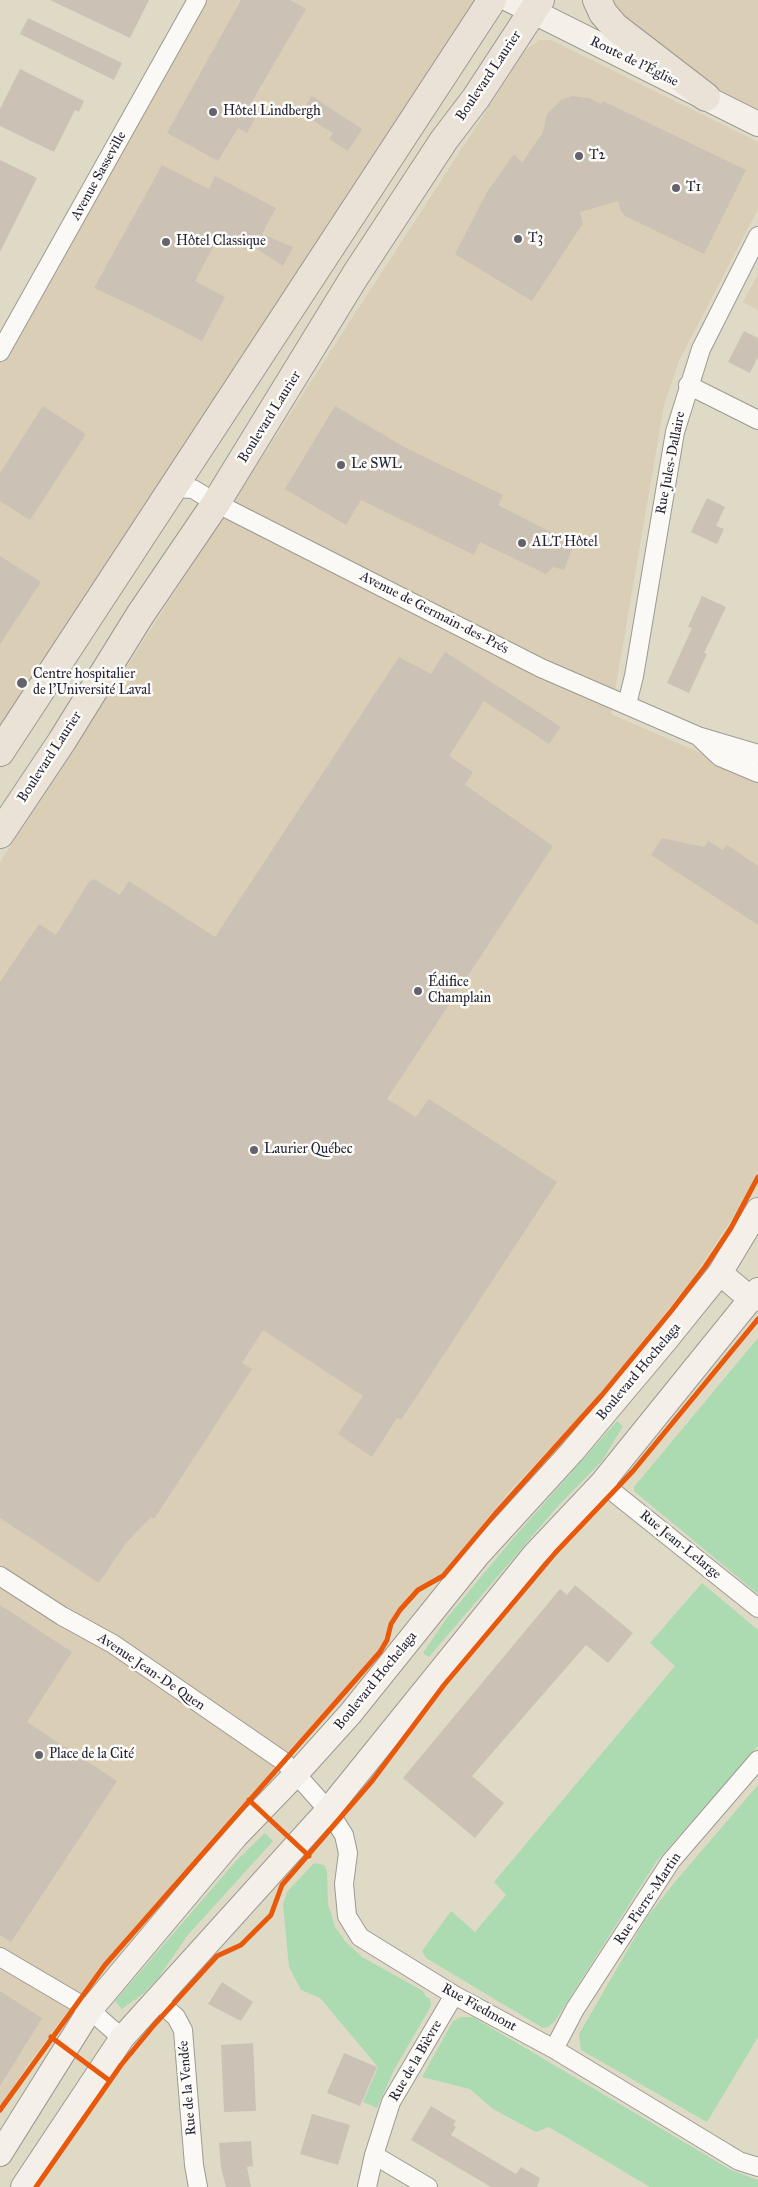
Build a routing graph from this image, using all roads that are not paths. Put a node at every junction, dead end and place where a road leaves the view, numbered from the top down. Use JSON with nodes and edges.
{"nodes":[{"id":1,"x":197,"y":0,"type":"edge"},
{"id":2,"x":492,"y":0,"type":"edge"},
{"id":3,"x":597,"y":0,"type":"edge"},
{"id":4,"x":527,"y":4,"type":"edge"},
{"id":5,"x":706,"y":98,"type":"junction"},
{"id":6,"x":758,"y":124,"type":"edge"},
{"id":7,"x":758,"y":236,"type":"edge"},
{"id":8,"x":0,"y":352,"type":"edge"},
{"id":9,"x":688,"y":385,"type":"junction"},
{"id":10,"x":758,"y":420,"type":"edge"},
{"id":11,"x":174,"y":488,"type":"junction"},
{"id":12,"x":216,"y":503,"type":"junction"},
{"id":13,"x":627,"y":704,"type":"junction"},
{"id":14,"x":698,"y":736,"type":"junction"},
{"id":15,"x":0,"y":752,"type":"edge"},
{"id":16,"x":757,"y":752,"type":"edge"},
{"id":17,"x":758,"y":774,"type":"edge"},
{"id":18,"x":0,"y":834,"type":"edge"},
{"id":19,"x":758,"y":1210,"type":"edge"},
{"id":20,"x":720,"y":1272,"type":"junction"},
{"id":21,"x":755,"y":1295,"type":"edge"},
{"id":22,"x":602,"y":1483,"type":"junction"},
{"id":23,"x":0,"y":1576,"type":"edge"},
{"id":24,"x":758,"y":1608,"type":"edge"},
{"id":25,"x":758,"y":1760,"type":"edge"},
{"id":26,"x":296,"y":1774,"type":"junction"},
{"id":27,"x":328,"y":1810,"type":"junction"},
{"id":28,"x":0,"y":1957,"type":"edge"},
{"id":29,"x":454,"y":1995,"type":"junction"},
{"id":30,"x":157,"y":2000,"type":"junction"},
{"id":31,"x":90,"y":2010,"type":"junction"},
{"id":32,"x":122,"y":2038,"type":"junction"},
{"id":33,"x":554,"y":2049,"type":"junction"},
{"id":34,"x":0,"y":2154,"type":"edge"},
{"id":35,"x":374,"y":2155,"type":"junction"},
{"id":36,"x":758,"y":2167,"type":"edge"},
{"id":37,"x":23,"y":2187,"type":"edge"},
{"id":38,"x":198,"y":2187,"type":"edge"},
{"id":39,"x":367,"y":2187,"type":"edge"},
{"id":40,"x":428,"y":2187,"type":"edge"}],
"edges":[{"from":1,"to":8,"type":"street","name":"Avenue Sasseville"},
{"from":2,"to":11,"type":"main road"},
{"from":3,"to":5,"type":"main road"},
{"from":4,"to":5,"type":"main road","name":"Route de l'Église"},
{"from":4,"to":12,"type":"main road","name":"Boulevard Laurier"},
{"from":5,"to":6,"type":"main road","name":"Route de l'Église"},
{"from":7,"to":9,"type":"street","name":"Rue Jules-Dallaire"},
{"from":9,"to":10,"type":"street"},
{"from":9,"to":13,"type":"street","name":"Rue Jules-Dallaire"},
{"from":11,"to":12,"type":"street","name":"Avenue de Germain-des-Prés"},
{"from":11,"to":15,"type":"main road"},
{"from":12,"to":13,"type":"street","name":"Avenue de Germain-des-Prés"},
{"from":12,"to":18,"type":"main road","name":"Boulevard Laurier"},
{"from":13,"to":14,"type":"street","name":"Avenue de Germain-des-Prés"},
{"from":14,"to":16,"type":"street","name":"Avenue de Germain-des-Prés"},
{"from":14,"to":17,"type":"street","name":"Avenue de Germain-des-Prés"},
{"from":19,"to":20,"type":"main road","name":"Boulevard Hochelaga"},
{"from":20,"to":21,"type":"main road"},
{"from":20,"to":26,"type":"main road","name":"Boulevard Hochelaga"},
{"from":21,"to":22,"type":"main road"},
{"from":22,"to":24,"type":"street","name":"Rue Jean-Lelarge"},
{"from":22,"to":27,"type":"main road"},
{"from":23,"to":26,"type":"street","name":"Avenue Jean-De Quen"},
{"from":25,"to":33,"type":"street","name":"Rue Pierre-Martin"},
{"from":26,"to":27,"type":"street","name":"Rue Fiedmont"},
{"from":26,"to":31,"type":"main road","name":"Boulevard Hochelaga"},
{"from":27,"to":29,"type":"street","name":"Rue Fiedmont"},
{"from":27,"to":30,"type":"main road"},
{"from":28,"to":31,"type":"street"},
{"from":29,"to":33,"type":"street","name":"Rue Fiedmont"},
{"from":29,"to":35,"type":"street","name":"Rue de la Bièvre"},
{"from":30,"to":32,"type":"main road"},
{"from":30,"to":38,"type":"street","name":"Rue de la Vendée"},
{"from":31,"to":32,"type":"street"},
{"from":31,"to":34,"type":"main road","name":"Boulevard Hochelaga"},
{"from":32,"to":37,"type":"main road"},
{"from":33,"to":36,"type":"street","name":"Rue Fiedmont"},
{"from":35,"to":39,"type":"street","name":"Rue de la Bièvre"},
{"from":35,"to":40,"type":"street"}]}
